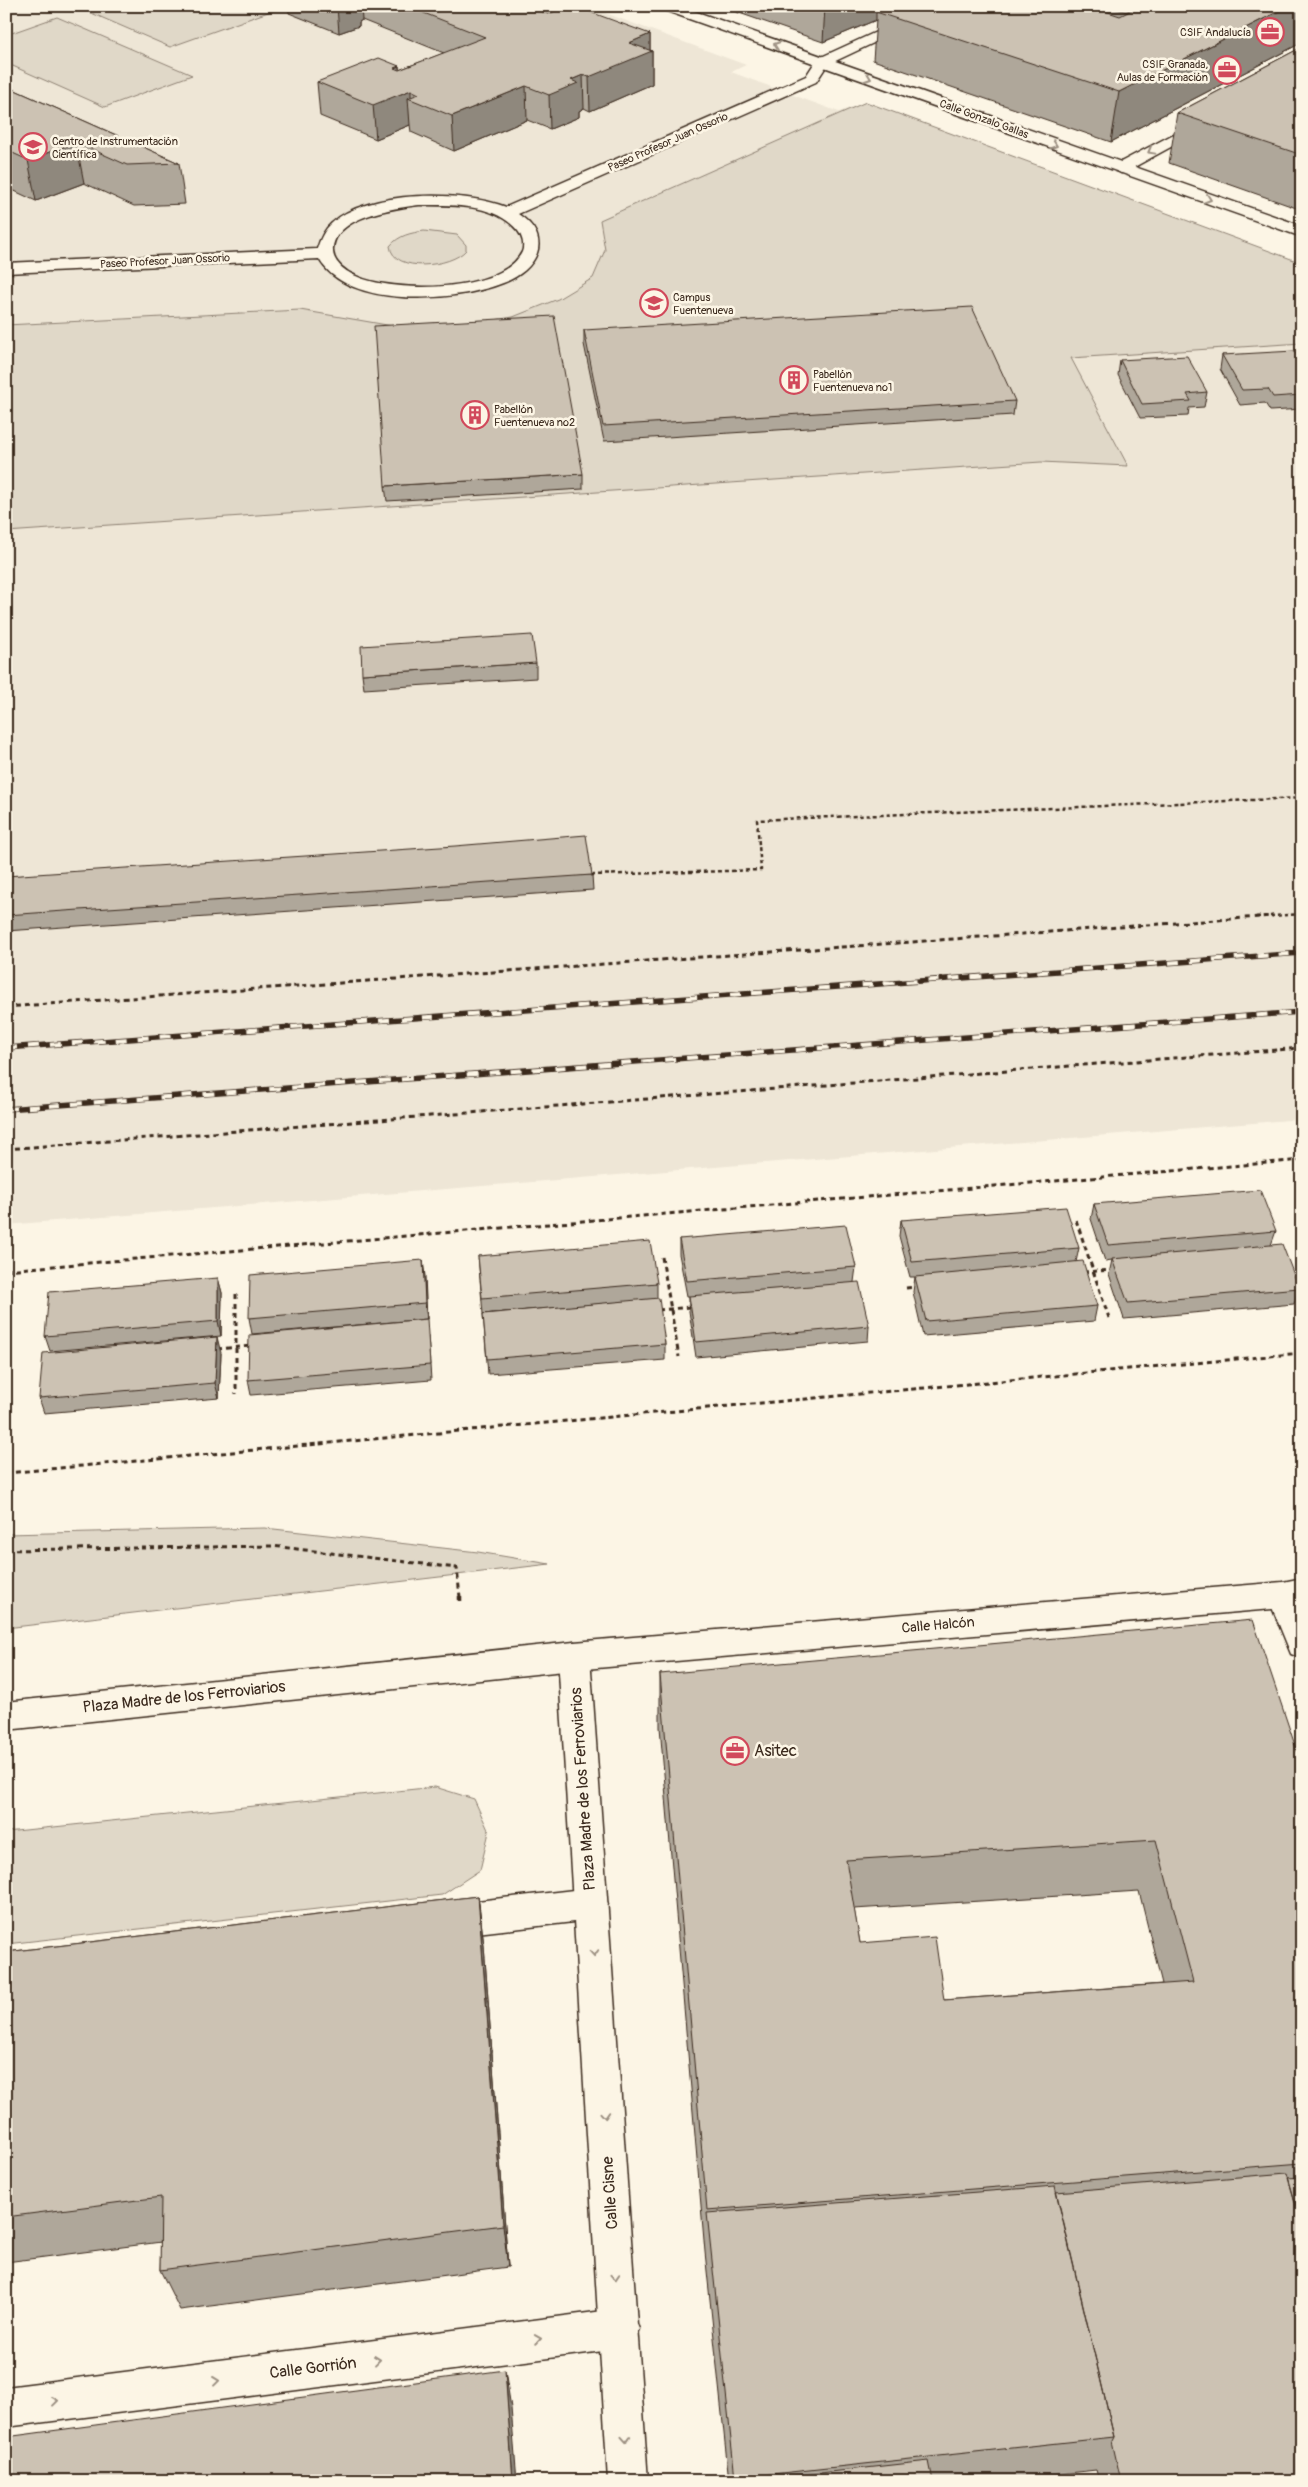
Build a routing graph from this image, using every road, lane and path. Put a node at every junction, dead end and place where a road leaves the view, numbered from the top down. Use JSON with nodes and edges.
{"nodes":[{"id":1,"x":666,"y":6,"type":"edge"},
{"id":2,"x":945,"y":6,"type":"edge"},
{"id":3,"x":822,"y":62,"type":"junction"},
{"id":4,"x":1216,"y":116,"type":"edge"},
{"id":5,"x":1121,"y":168,"type":"junction"},
{"id":6,"x":506,"y":213,"type":"junction"},
{"id":7,"x":1302,"y":232,"type":"edge"},
{"id":8,"x":324,"y":254,"type":"junction"},
{"id":9,"x":6,"y":268,"type":"edge"},
{"id":10,"x":1302,"y":798,"type":"edge"},
{"id":11,"x":591,"y":875,"type":"edge"},
{"id":12,"x":1302,"y":914,"type":"edge"},
{"id":13,"x":6,"y":1007,"type":"edge"},
{"id":14,"x":1302,"y":1048,"type":"edge"},
{"id":15,"x":6,"y":1149,"type":"edge"},
{"id":16,"x":1302,"y":1160,"type":"edge"},
{"id":17,"x":1076,"y":1220,"type":"dead end"},
{"id":18,"x":662,"y":1257,"type":"dead end"},
{"id":19,"x":6,"y":1270,"type":"edge"},
{"id":20,"x":1113,"y":1270,"type":"edge"},
{"id":21,"x":1094,"y":1272,"type":"junction"},
{"id":22,"x":1074,"y":1273,"type":"edge"},
{"id":23,"x":926,"y":1286,"type":"edge"},
{"id":24,"x":906,"y":1288,"type":"dead end"},
{"id":25,"x":236,"y":1294,"type":"dead end"},
{"id":26,"x":700,"y":1306,"type":"edge"},
{"id":27,"x":672,"y":1309,"type":"junction"},
{"id":28,"x":653,"y":1310,"type":"edge"},
{"id":29,"x":1109,"y":1318,"type":"dead end"},
{"id":30,"x":256,"y":1346,"type":"edge"},
{"id":31,"x":236,"y":1348,"type":"junction"},
{"id":32,"x":207,"y":1350,"type":"edge"},
{"id":33,"x":1302,"y":1353,"type":"edge"},
{"id":34,"x":679,"y":1356,"type":"dead end"},
{"id":35,"x":236,"y":1394,"type":"dead end"},
{"id":36,"x":6,"y":1474,"type":"edge"},
{"id":37,"x":6,"y":1550,"type":"edge"},
{"id":38,"x":1292,"y":1593,"type":"edge"},
{"id":39,"x":460,"y":1601,"type":"dead end"},
{"id":40,"x":1302,"y":1644,"type":"edge"},
{"id":41,"x":574,"y":1656,"type":"junction"},
{"id":42,"x":6,"y":1716,"type":"edge"},
{"id":43,"x":590,"y":1904,"type":"junction"},
{"id":44,"x":412,"y":1925,"type":"edge"},
{"id":45,"x":619,"y":2329,"type":"junction"},
{"id":46,"x":6,"y":2407,"type":"edge"},
{"id":47,"x":628,"y":2481,"type":"edge"}],
"edges":[{"from":3,"to":1,"type":"street","name":"Calle Gonzalo Gallas","one_way":true},
{"from":2,"to":3,"type":"street"},
{"from":3,"to":5,"type":"street","name":"Calle Gonzalo Gallas","one_way":true},
{"from":3,"to":6,"type":"street","name":"Paseo Profesor Juan Ossorio"},
{"from":4,"to":5,"type":"street","one_way":true},
{"from":5,"to":7,"type":"street","name":"Calle Gonzalo Gallas","one_way":true},
{"from":6,"to":8,"type":"street"},
{"from":6,"to":8,"type":"street"},
{"from":8,"to":9,"type":"street","name":"Paseo Profesor Juan Ossorio"},
{"from":10,"to":11,"type":"path"},
{"from":12,"to":13,"type":"path"},
{"from":14,"to":15,"type":"path"},
{"from":16,"to":19,"type":"path"},
{"from":17,"to":21,"type":"path"},
{"from":18,"to":27,"type":"path"},
{"from":20,"to":21,"type":"path"},
{"from":21,"to":22,"type":"path"},
{"from":21,"to":29,"type":"path"},
{"from":23,"to":24,"type":"path"},
{"from":25,"to":31,"type":"path"},
{"from":26,"to":27,"type":"path"},
{"from":27,"to":28,"type":"path"},
{"from":27,"to":34,"type":"path"},
{"from":30,"to":31,"type":"path"},
{"from":31,"to":32,"type":"path"},
{"from":31,"to":35,"type":"path"},
{"from":33,"to":36,"type":"path"},
{"from":37,"to":39,"type":"path"},
{"from":38,"to":40,"type":"street"},
{"from":38,"to":41,"type":"street","name":"Calle Halcón"},
{"from":41,"to":42,"type":"street","name":"Plaza Madre de los Ferroviarios"},
{"from":41,"to":43,"type":"street","name":"Plaza Madre de los Ferroviarios"},
{"from":43,"to":44,"type":"street","name":"Plaza Madre de los Ferroviarios"},
{"from":43,"to":45,"type":"street","name":"Calle Cisne","one_way":true},
{"from":46,"to":45,"type":"street","name":"Calle Gorrión","one_way":true},
{"from":45,"to":47,"type":"street","name":"Calle Cisne","one_way":true}]}
